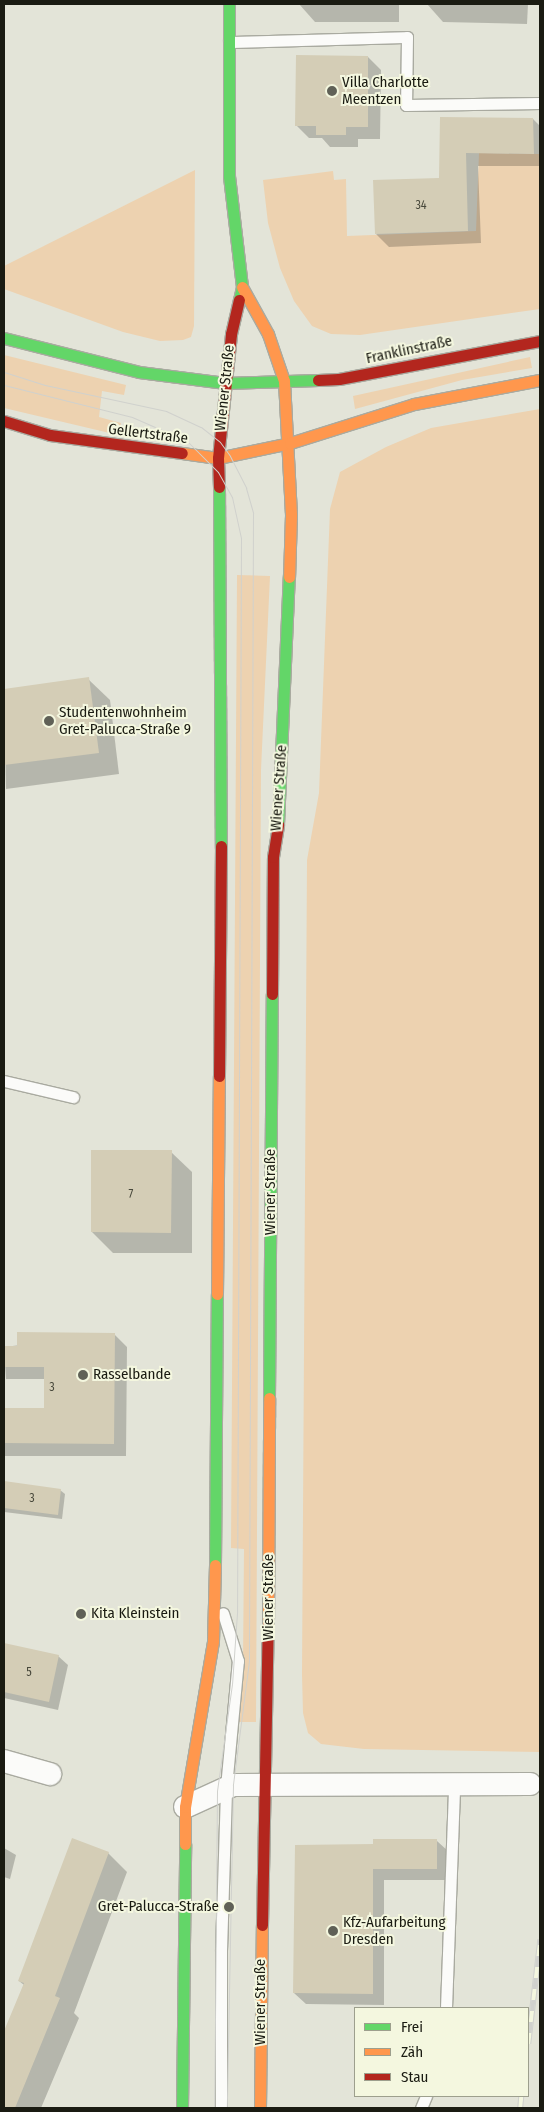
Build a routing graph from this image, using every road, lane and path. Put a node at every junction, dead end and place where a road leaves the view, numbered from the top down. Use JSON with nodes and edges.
{"nodes":[{"id":1,"x":229,"y":4,"type":"edge"},
{"id":2,"x":229,"y":42,"type":"junction"},
{"id":3,"x":540,"y":103,"type":"edge"},
{"id":4,"x":242,"y":287,"type":"junction"},
{"id":5,"x":4,"y":338,"type":"edge"},
{"id":6,"x":540,"y":340,"type":"edge"},
{"id":7,"x":540,"y":380,"type":"edge"},
{"id":8,"x":284,"y":381,"type":"junction"},
{"id":9,"x":225,"y":383,"type":"junction"},
{"id":10,"x":4,"y":422,"type":"edge"},
{"id":11,"x":290,"y":443,"type":"junction"},
{"id":12,"x":218,"y":458,"type":"junction"},
{"id":13,"x":4,"y":1081,"type":"edge"},
{"id":14,"x":73,"y":1097,"type":"dead end"},
{"id":15,"x":215,"y":1585,"type":"junction"},
{"id":16,"x":4,"y":1761,"type":"edge"},
{"id":17,"x":50,"y":1774,"type":"dead end"},
{"id":18,"x":268,"y":1783,"type":"junction"},
{"id":19,"x":530,"y":1784,"type":"dead end"},
{"id":20,"x":454,"y":1785,"type":"junction"},
{"id":21,"x":225,"y":1788,"type":"junction"},
{"id":22,"x":185,"y":1807,"type":"junction"},
{"id":23,"x":446,"y":2007,"type":"edge"},
{"id":24,"x":182,"y":2108,"type":"edge"},
{"id":25,"x":220,"y":2108,"type":"edge"},
{"id":26,"x":260,"y":2108,"type":"edge"}],
"edges":[{"from":1,"to":2,"type":"main road","name":"Wiener Straße"},
{"from":2,"to":3,"type":"lane"},
{"from":2,"to":4,"type":"main road","name":"Wiener Straße"},
{"from":4,"to":8,"type":"main road","name":"Wiener Straße"},
{"from":4,"to":9,"type":"main road","name":"Wiener Straße"},
{"from":5,"to":9,"type":"main road"},
{"from":6,"to":8,"type":"main road","name":"Franklinstraße"},
{"from":7,"to":11,"type":"main road"},
{"from":8,"to":9,"type":"main road"},
{"from":8,"to":11,"type":"main road","name":"Wiener Straße"},
{"from":9,"to":12,"type":"main road","name":"Wiener Straße"},
{"from":10,"to":12,"type":"main road","name":"Gellertstraße"},
{"from":11,"to":12,"type":"main road","name":"Gellertstraße"},
{"from":11,"to":18,"type":"main road","name":"Wiener Straße"},
{"from":12,"to":15,"type":"main road","name":"Wiener Straße"},
{"from":13,"to":14,"type":"lane"},
{"from":15,"to":21,"type":"lane"},
{"from":15,"to":22,"type":"main road","name":"Wiener Straße"},
{"from":16,"to":17,"type":"street"},
{"from":18,"to":20,"type":"street"},
{"from":18,"to":21,"type":"street"},
{"from":18,"to":26,"type":"main road","name":"Wiener Straße"},
{"from":19,"to":20,"type":"street"},
{"from":20,"to":23,"type":"lane"},
{"from":21,"to":22,"type":"street"},
{"from":21,"to":25,"type":"lane"},
{"from":22,"to":24,"type":"main road","name":"Wiener Straße"}]}
